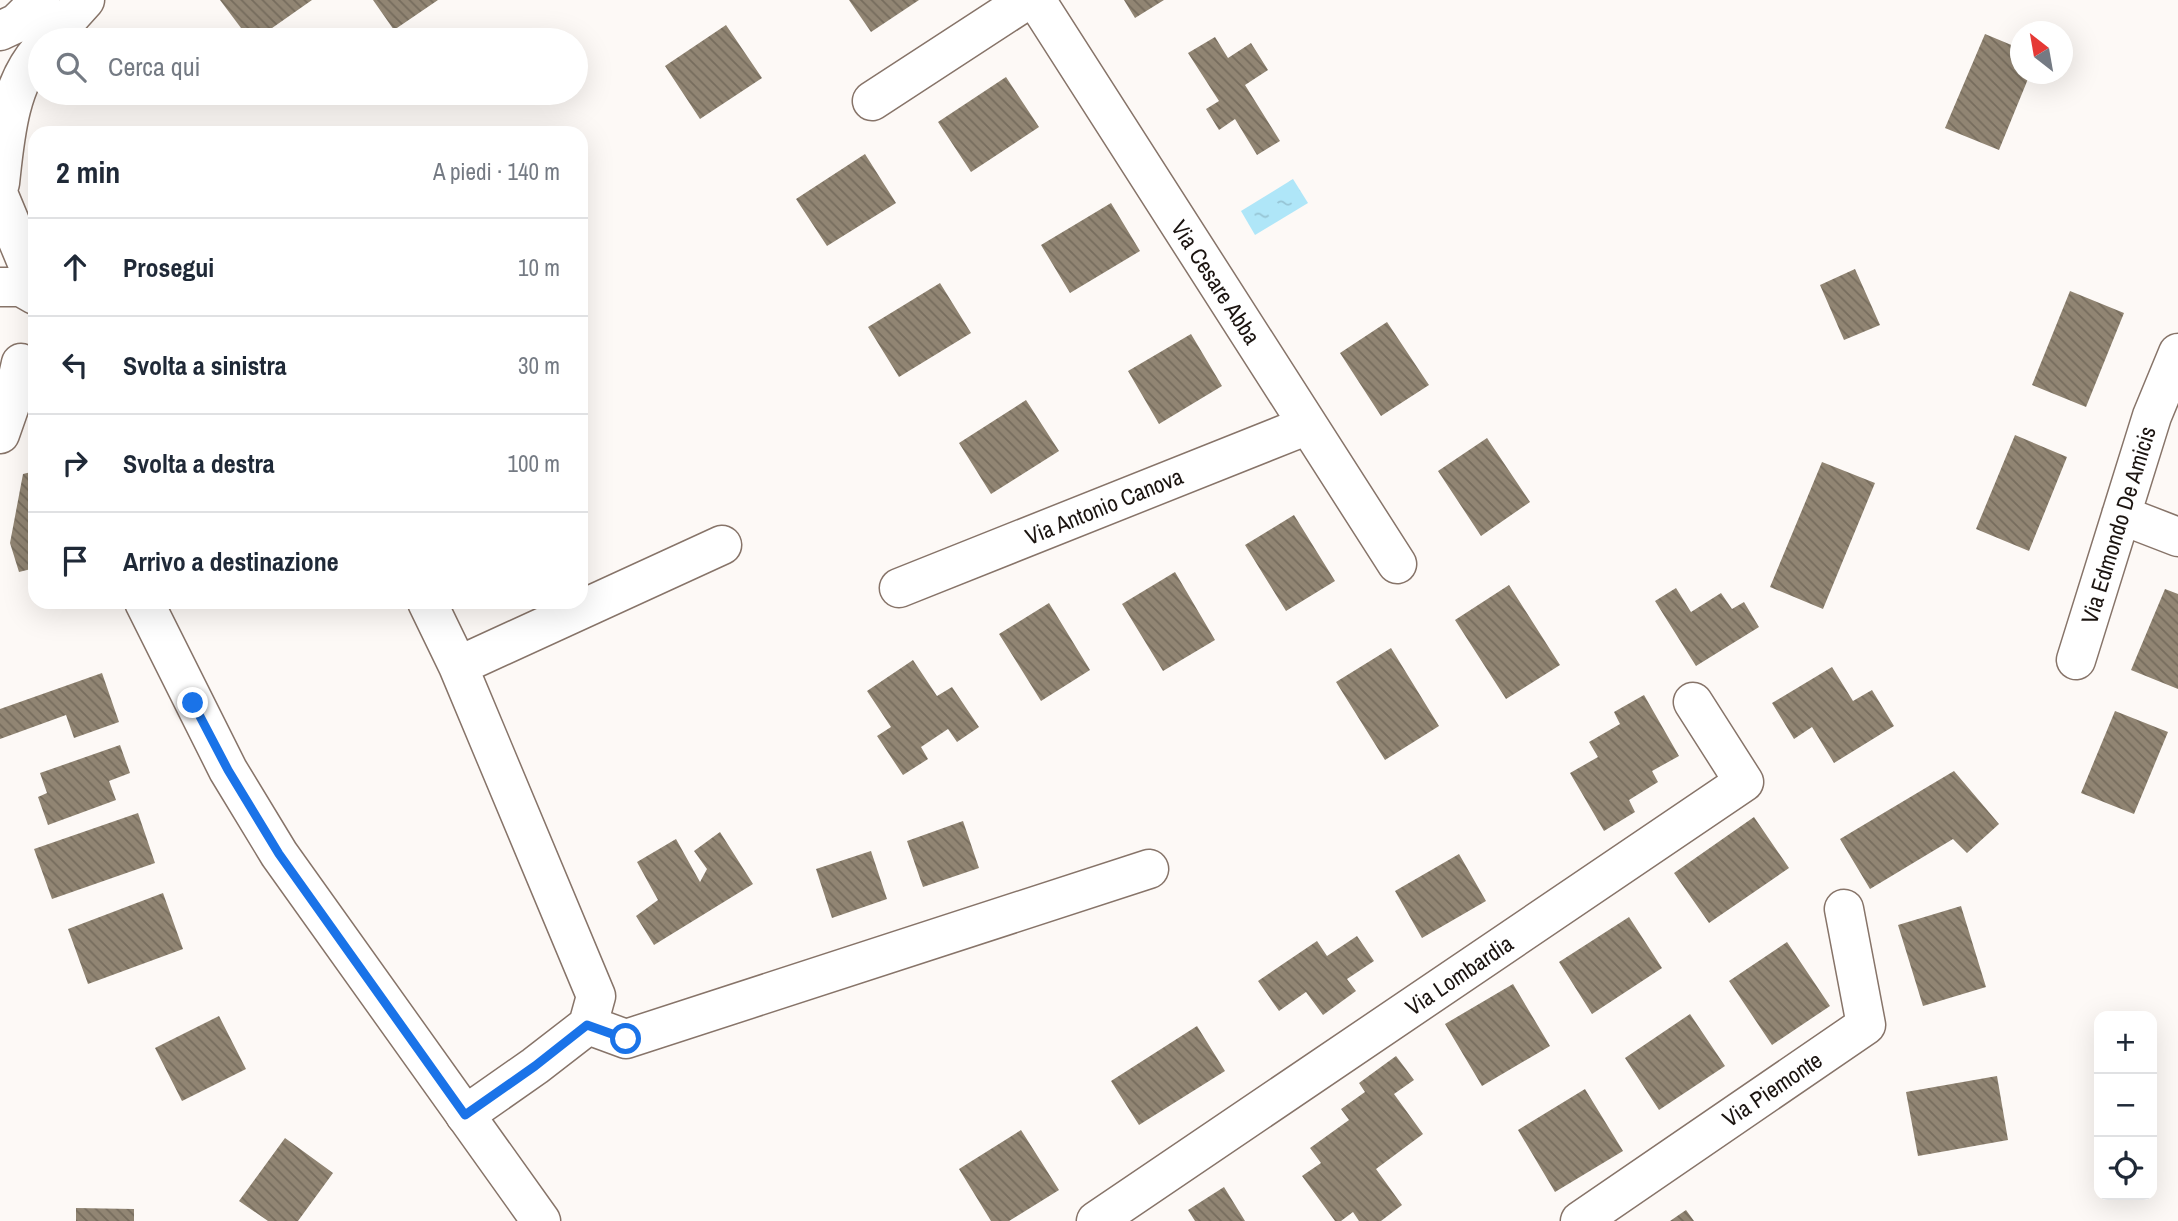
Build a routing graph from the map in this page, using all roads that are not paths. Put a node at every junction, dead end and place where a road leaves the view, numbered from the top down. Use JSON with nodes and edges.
{"nodes":[{"id":1,"x":40,"y":0,"type":"edge"},
{"id":2,"x":85,"y":0,"type":"edge"},
{"id":3,"x":1027,"y":0,"type":"edge"},
{"id":4,"x":1036,"y":0,"type":"edge"},
{"id":5,"x":60,"y":28,"type":"edge"},
{"id":6,"x":0,"y":32,"type":"edge"},
{"id":7,"x":28,"y":65,"type":"edge"},
{"id":8,"x":9,"y":88,"type":"edge"},
{"id":9,"x":872,"y":101,"type":"dead end"},
{"id":10,"x":0,"y":183,"type":"edge"},
{"id":11,"x":0,"y":198,"type":"edge"},
{"id":12,"x":28,"y":265,"type":"edge"},
{"id":13,"x":0,"y":288,"type":"edge"},
{"id":14,"x":28,"y":291,"type":"edge"},
{"id":15,"x":2178,"y":353,"type":"edge"},
{"id":16,"x":23,"y":367,"type":"edge"},
{"id":17,"x":1308,"y":425,"type":"junction"},
{"id":18,"x":12,"y":427,"type":"edge"},
{"id":19,"x":2121,"y":515,"type":"junction"},
{"id":20,"x":2178,"y":537,"type":"edge"},
{"id":21,"x":722,"y":545,"type":"dead end"},
{"id":22,"x":1397,"y":564,"type":"dead end"},
{"id":23,"x":900,"y":587,"type":"dead end"},
{"id":24,"x":588,"y":607,"type":"edge"},
{"id":25,"x":148,"y":609,"type":"edge"},
{"id":26,"x":430,"y":609,"type":"edge"},
{"id":27,"x":584,"y":609,"type":"edge"},
{"id":28,"x":2076,"y":660,"type":"dead end"},
{"id":29,"x":458,"y":667,"type":"junction"},
{"id":30,"x":1693,"y":702,"type":"dead end"},
{"id":31,"x":1149,"y":869,"type":"dead end"},
{"id":32,"x":1844,"y":909,"type":"dead end"},
{"id":33,"x":587,"y":1025,"type":"junction"},
{"id":34,"x":465,"y":1115,"type":"junction"},
{"id":35,"x":541,"y":1221,"type":"edge"},
{"id":36,"x":1096,"y":1221,"type":"edge"},
{"id":37,"x":1580,"y":1221,"type":"edge"}],
"edges":[{"from":1,"to":6,"type":"street"},
{"from":2,"to":5,"type":"street"},
{"from":3,"to":9,"type":"street"},
{"from":4,"to":17,"type":"street","name":"Via Cesare Abba"},
{"from":7,"to":8,"type":"street"},
{"from":8,"to":10,"type":"street"},
{"from":11,"to":12,"type":"street"},
{"from":13,"to":14,"type":"street"},
{"from":15,"to":19,"type":"street","name":"Via Edmondo De Amicis"},
{"from":16,"to":18,"type":"street"},
{"from":17,"to":22,"type":"street","name":"Via Cesare Abba"},
{"from":17,"to":23,"type":"street","name":"Via Antonio Canova"},
{"from":19,"to":20,"type":"street"},
{"from":19,"to":28,"type":"street","name":"Via Edmondo De Amicis"},
{"from":21,"to":24,"type":"street"},
{"from":25,"to":34,"type":"street"},
{"from":26,"to":29,"type":"street"},
{"from":27,"to":29,"type":"street"},
{"from":29,"to":33,"type":"street"},
{"from":30,"to":36,"type":"street","name":"Via Lombardia"},
{"from":31,"to":33,"type":"street"},
{"from":32,"to":37,"type":"street","name":"Via Piemonte"},
{"from":33,"to":34,"type":"street"},
{"from":34,"to":35,"type":"street"}]}
